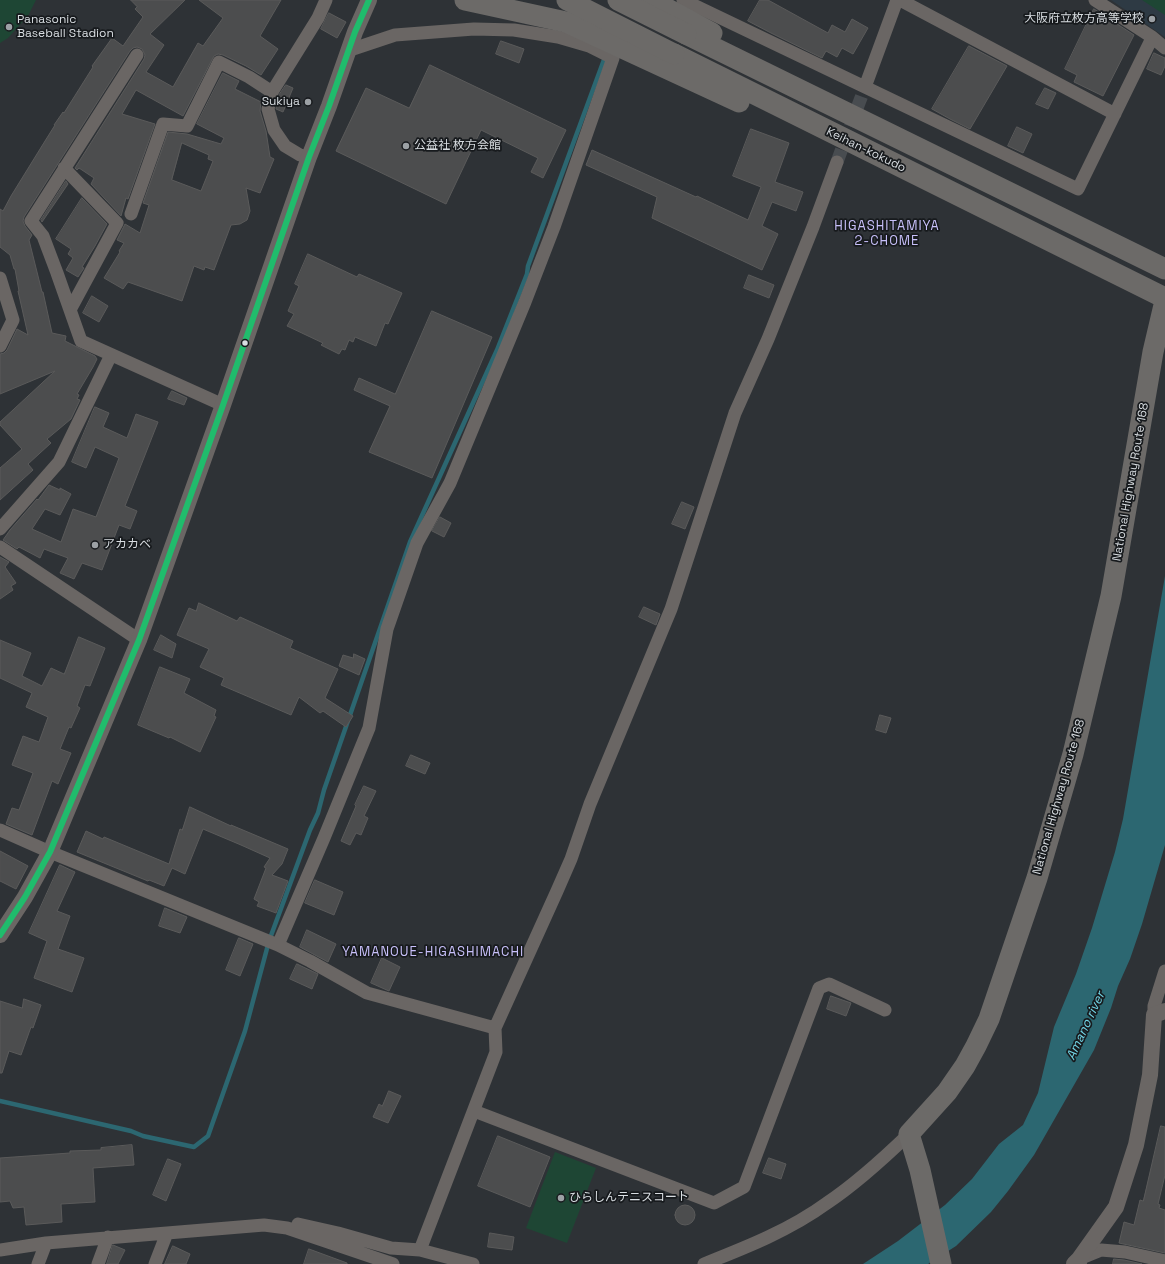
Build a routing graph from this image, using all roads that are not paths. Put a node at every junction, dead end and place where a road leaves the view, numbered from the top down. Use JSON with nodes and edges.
{"nodes":[{"id":1,"x":326,"y":0,"type":"edge"},
{"id":2,"x":369,"y":0,"type":"edge"},
{"id":3,"x":465,"y":0,"type":"edge"},
{"id":4,"x":567,"y":0,"type":"edge"},
{"id":5,"x":618,"y":0,"type":"edge"},
{"id":6,"x":651,"y":0,"type":"edge"},
{"id":7,"x":683,"y":0,"type":"edge"},
{"id":8,"x":897,"y":0,"type":"edge"},
{"id":9,"x":900,"y":0,"type":"edge"},
{"id":10,"x":1095,"y":0,"type":"edge"},
{"id":11,"x":1152,"y":38,"type":"junction"},
{"id":12,"x":1165,"y":48,"type":"edge"},
{"id":13,"x":350,"y":50,"type":"junction"},
{"id":14,"x":136,"y":55,"type":"dead end"},
{"id":15,"x":865,"y":87,"type":"junction"},
{"id":16,"x":272,"y":92,"type":"junction"},
{"id":17,"x":814,"y":97,"type":"junction"},
{"id":18,"x":774,"y":104,"type":"junction"},
{"id":19,"x":1115,"y":114,"type":"junction"},
{"id":20,"x":309,"y":157,"type":"junction"},
{"id":21,"x":836,"y":162,"type":"tunnel mouth"},
{"id":22,"x":64,"y":168,"type":"junction"},
{"id":23,"x":131,"y":214,"type":"dead end"},
{"id":24,"x":1165,"y":269,"type":"edge"},
{"id":25,"x":0,"y":278,"type":"edge"},
{"id":26,"x":1165,"y":299,"type":"edge"},
{"id":27,"x":70,"y":310,"type":"junction"},
{"id":28,"x":0,"y":346,"type":"edge"},
{"id":29,"x":111,"y":354,"type":"junction"},
{"id":30,"x":223,"y":406,"type":"junction"},
{"id":31,"x":0,"y":528,"type":"edge"},
{"id":32,"x":0,"y":547,"type":"edge"},
{"id":33,"x":139,"y":640,"type":"junction"},
{"id":34,"x":0,"y":830,"type":"edge"},
{"id":35,"x":50,"y":852,"type":"junction"},
{"id":36,"x":0,"y":935,"type":"edge"},
{"id":37,"x":278,"y":945,"type":"junction"},
{"id":38,"x":1165,"y":971,"type":"edge"},
{"id":39,"x":885,"y":1010,"type":"dead end"},
{"id":40,"x":1159,"y":1013,"type":"edge"},
{"id":41,"x":495,"y":1028,"type":"junction"},
{"id":42,"x":474,"y":1111,"type":"junction"},
{"id":43,"x":909,"y":1134,"type":"junction"},
{"id":44,"x":287,"y":1228,"type":"junction"},
{"id":45,"x":167,"y":1233,"type":"junction"},
{"id":46,"x":108,"y":1237,"type":"junction"},
{"id":47,"x":46,"y":1242,"type":"junction"},
{"id":48,"x":0,"y":1250,"type":"edge"},
{"id":49,"x":420,"y":1250,"type":"junction"},
{"id":50,"x":1137,"y":1259,"type":"edge"},
{"id":51,"x":1165,"y":1261,"type":"edge"},
{"id":52,"x":1078,"y":1262,"type":"edge"},
{"id":53,"x":38,"y":1264,"type":"edge"},
{"id":54,"x":98,"y":1264,"type":"edge"},
{"id":55,"x":155,"y":1264,"type":"edge"},
{"id":56,"x":393,"y":1264,"type":"edge"},
{"id":57,"x":473,"y":1264,"type":"edge"},
{"id":58,"x":704,"y":1264,"type":"edge"},
{"id":59,"x":941,"y":1264,"type":"edge"}],
"edges":[{"from":1,"to":16,"type":"street"},
{"from":2,"to":13,"type":"street"},
{"from":3,"to":18,"type":"highway"},
{"from":4,"to":18,"type":"highway","name":"Keihan-kokudo","bridge":true},
{"from":5,"to":17,"type":"highway","name":"Keihan-kokudo","bridge":true},
{"from":6,"to":17,"type":"highway"},
{"from":7,"to":15,"type":"street"},
{"from":8,"to":15,"type":"street"},
{"from":9,"to":19,"type":"street"},
{"from":10,"to":11,"type":"street"},
{"from":11,"to":12,"type":"street"},
{"from":11,"to":19,"type":"street"},
{"from":13,"to":20,"type":"street"},
{"from":13,"to":37,"type":"street"},
{"from":14,"to":22,"type":"street"},
{"from":15,"to":19,"type":"street"},
{"from":16,"to":20,"type":"street"},
{"from":16,"to":23,"type":"street"},
{"from":17,"to":24,"type":"highway","name":"Keihan-kokudo"},
{"from":18,"to":26,"type":"highway","name":"Keihan-kokudo"},
{"from":20,"to":30,"type":"street"},
{"from":21,"to":41,"type":"street"},
{"from":22,"to":27,"type":"street"},
{"from":22,"to":27,"type":"street"},
{"from":25,"to":28,"type":"street"},
{"from":26,"to":43,"type":"highway","name":"National Highway Route 168"},
{"from":27,"to":29,"type":"street"},
{"from":29,"to":30,"type":"street"},
{"from":29,"to":31,"type":"street"},
{"from":30,"to":33,"type":"street"},
{"from":32,"to":33,"type":"street"},
{"from":33,"to":35,"type":"street"},
{"from":34,"to":35,"type":"street"},
{"from":35,"to":36,"type":"street"},
{"from":35,"to":37,"type":"street"},
{"from":37,"to":41,"type":"street"},
{"from":38,"to":40,"type":"street"},
{"from":39,"to":42,"type":"street"},
{"from":40,"to":52,"type":"street"},
{"from":41,"to":42,"type":"street"},
{"from":42,"to":49,"type":"street"},
{"from":43,"to":58,"type":"street"},
{"from":43,"to":59,"type":"highway"},
{"from":44,"to":45,"type":"street"},
{"from":44,"to":49,"type":"street"},
{"from":44,"to":56,"type":"street"},
{"from":45,"to":46,"type":"street"},
{"from":45,"to":55,"type":"street"},
{"from":46,"to":47,"type":"street"},
{"from":46,"to":54,"type":"street"},
{"from":47,"to":48,"type":"street"},
{"from":47,"to":53,"type":"street"},
{"from":49,"to":57,"type":"street"},
{"from":50,"to":51,"type":"street"},
{"from":50,"to":52,"type":"street"}]}
